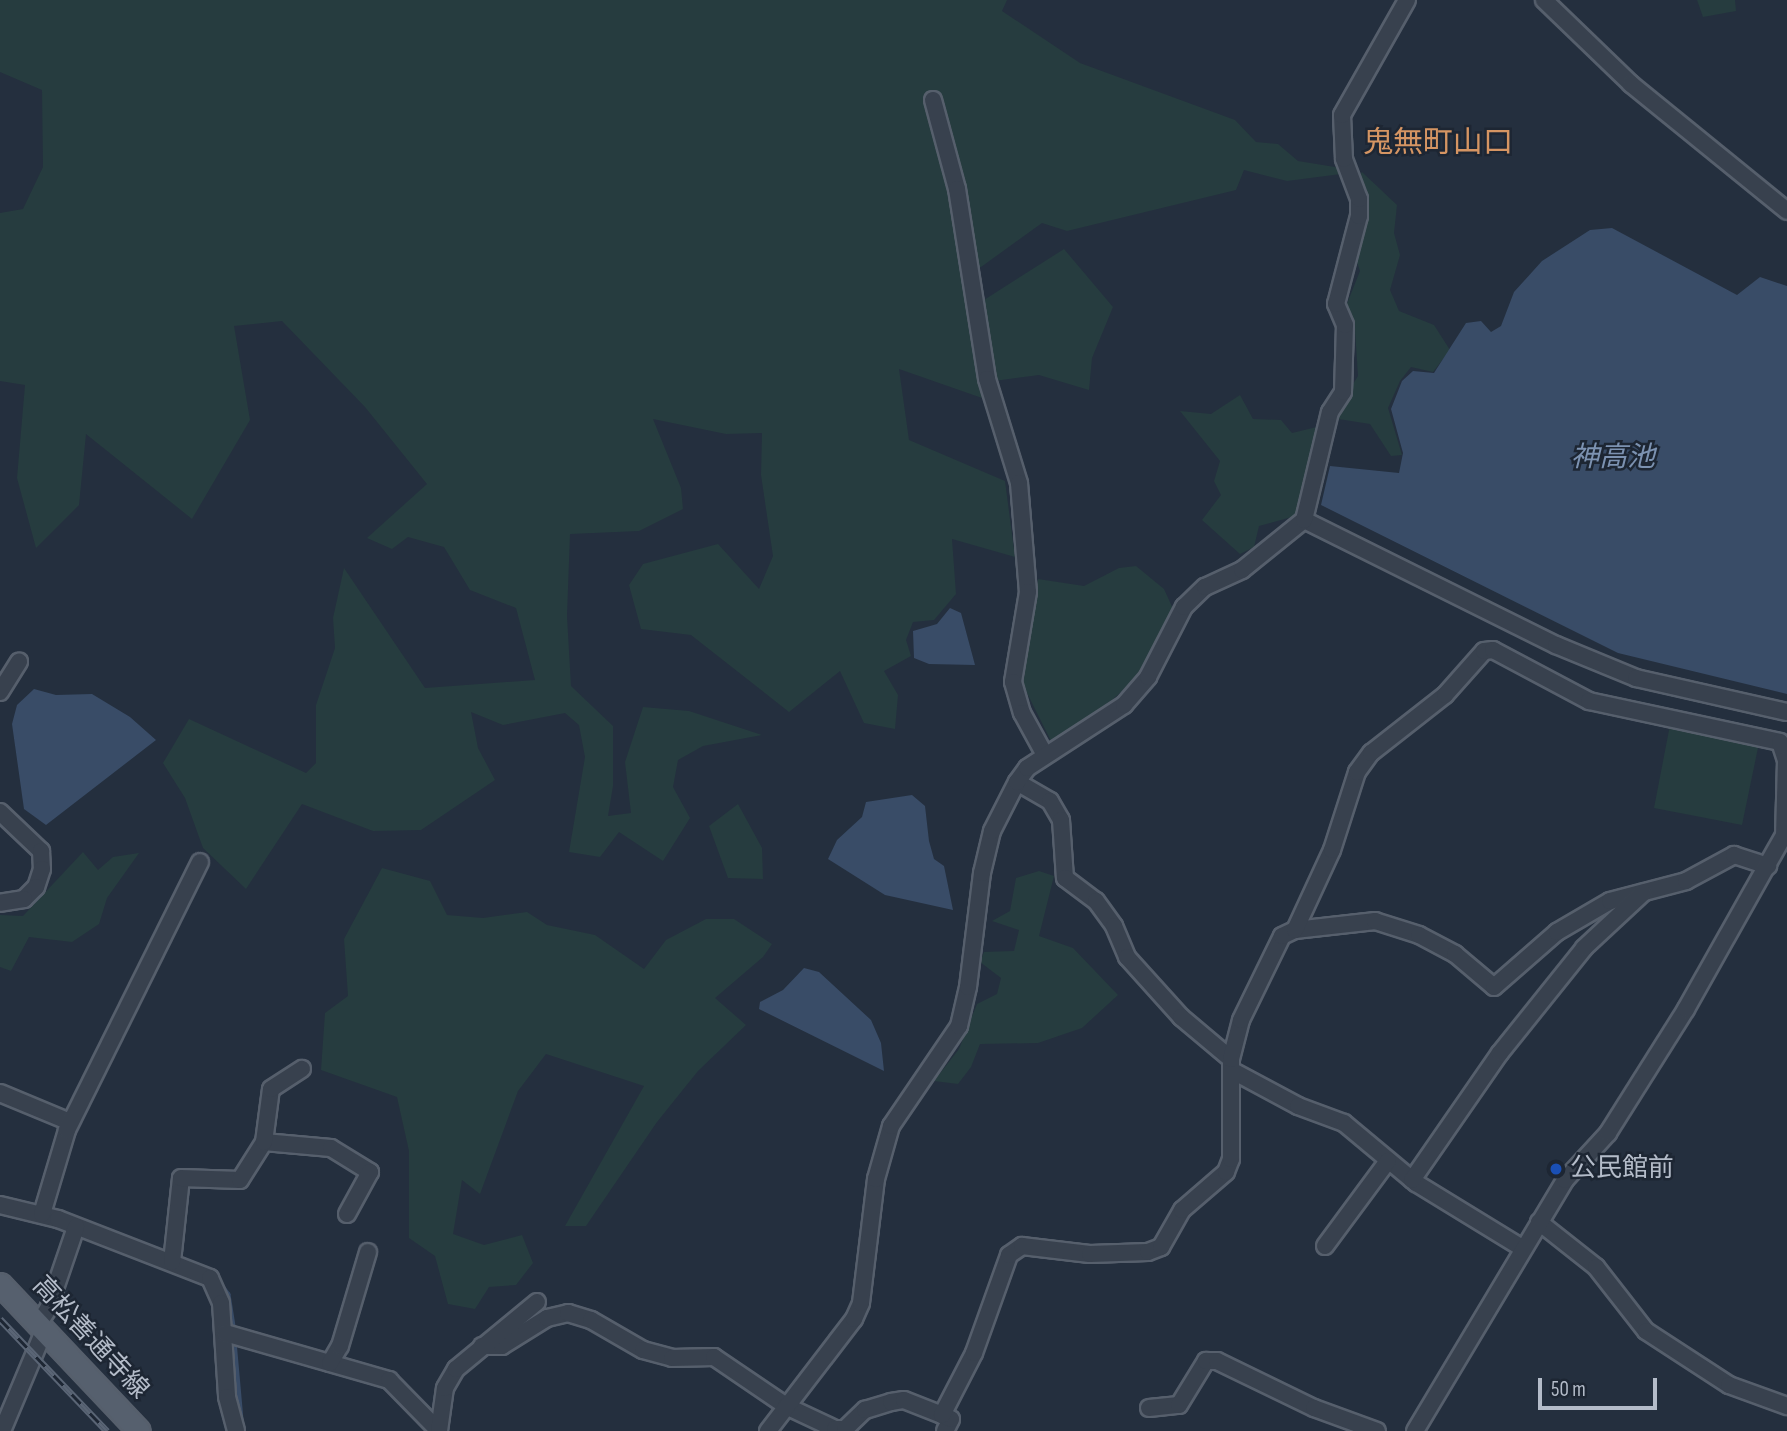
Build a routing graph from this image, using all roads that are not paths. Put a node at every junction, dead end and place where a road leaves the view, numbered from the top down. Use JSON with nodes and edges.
{"nodes":[{"id":1,"x":1407,"y":0,"type":"edge"},
{"id":2,"x":1544,"y":0,"type":"edge"},
{"id":3,"x":933,"y":100,"type":"dead end"},
{"id":4,"x":1787,"y":211,"type":"edge"},
{"id":5,"x":1304,"y":520,"type":"junction"},
{"id":6,"x":19,"y":661,"type":"dead end"},
{"id":7,"x":0,"y":692,"type":"edge"},
{"id":8,"x":1787,"y":712,"type":"edge"},
{"id":9,"x":1045,"y":755,"type":"junction"},
{"id":10,"x":1017,"y":782,"type":"junction"},
{"id":11,"x":0,"y":812,"type":"edge"},
{"id":12,"x":1786,"y":832,"type":"edge"},
{"id":13,"x":200,"y":862,"type":"dead end"},
{"id":14,"x":1768,"y":866,"type":"junction"},
{"id":15,"x":1645,"y":891,"type":"junction"},
{"id":16,"x":0,"y":903,"type":"edge"},
{"id":17,"x":1295,"y":930,"type":"junction"},
{"id":18,"x":1231,"y":1065,"type":"junction"},
{"id":19,"x":302,"y":1069,"type":"dead end"},
{"id":20,"x":0,"y":1093,"type":"edge"},
{"id":21,"x":70,"y":1122,"type":"junction"},
{"id":22,"x":264,"y":1142,"type":"junction"},
{"id":23,"x":1388,"y":1161,"type":"junction"},
{"id":24,"x":1412,"y":1180,"type":"junction"},
{"id":25,"x":0,"y":1205,"type":"edge"},
{"id":26,"x":43,"y":1214,"type":"junction"},
{"id":27,"x":347,"y":1214,"type":"dead end"},
{"id":28,"x":1539,"y":1222,"type":"junction"},
{"id":29,"x":76,"y":1227,"type":"junction"},
{"id":30,"x":1325,"y":1246,"type":"dead end"},
{"id":31,"x":1522,"y":1248,"type":"junction"},
{"id":32,"x":368,"y":1252,"type":"dead end"},
{"id":33,"x":172,"y":1262,"type":"junction"},
{"id":34,"x":0,"y":1284,"type":"edge"},
{"id":35,"x":537,"y":1302,"type":"dead end"},
{"id":36,"x":41,"y":1327,"type":"junction"},
{"id":37,"x":225,"y":1334,"type":"junction"},
{"id":38,"x":482,"y":1346,"type":"junction"},
{"id":39,"x":330,"y":1363,"type":"junction"},
{"id":40,"x":786,"y":1406,"type":"junction"},
{"id":41,"x":1787,"y":1406,"type":"edge"},
{"id":42,"x":1149,"y":1408,"type":"dead end"},
{"id":43,"x":943,"y":1423,"type":"edge"},
{"id":44,"x":2,"y":1431,"type":"edge"},
{"id":45,"x":139,"y":1431,"type":"edge"},
{"id":46,"x":236,"y":1431,"type":"edge"},
{"id":47,"x":439,"y":1431,"type":"edge"},
{"id":48,"x":768,"y":1431,"type":"edge"},
{"id":49,"x":1377,"y":1431,"type":"edge"},
{"id":50,"x":1415,"y":1431,"type":"edge"}],
"edges":[{"from":1,"to":5,"type":"street"},
{"from":2,"to":4,"type":"street"},
{"from":3,"to":9,"type":"street"},
{"from":5,"to":8,"type":"street"},
{"from":5,"to":9,"type":"street"},
{"from":6,"to":7,"type":"street"},
{"from":9,"to":10,"type":"street"},
{"from":10,"to":18,"type":"street"},
{"from":10,"to":40,"type":"street"},
{"from":11,"to":16,"type":"street"},
{"from":12,"to":14,"type":"street"},
{"from":12,"to":17,"type":"street"},
{"from":13,"to":21,"type":"street"},
{"from":14,"to":15,"type":"street"},
{"from":14,"to":28,"type":"street"},
{"from":15,"to":17,"type":"street"},
{"from":15,"to":24,"type":"street"},
{"from":17,"to":18,"type":"street"},
{"from":18,"to":23,"type":"street"},
{"from":18,"to":43,"type":"street"},
{"from":19,"to":22,"type":"street"},
{"from":20,"to":21,"type":"street"},
{"from":21,"to":26,"type":"street"},
{"from":22,"to":27,"type":"street"},
{"from":22,"to":33,"type":"street"},
{"from":23,"to":24,"type":"street"},
{"from":23,"to":30,"type":"street"},
{"from":24,"to":31,"type":"street"},
{"from":25,"to":26,"type":"street"},
{"from":26,"to":29,"type":"street"},
{"from":28,"to":31,"type":"street"},
{"from":28,"to":41,"type":"street"},
{"from":29,"to":33,"type":"street"},
{"from":29,"to":36,"type":"street"},
{"from":31,"to":50,"type":"street"},
{"from":32,"to":39,"type":"street"},
{"from":33,"to":37,"type":"street"},
{"from":34,"to":36,"type":"main road","name":"高松善通寺線"},
{"from":35,"to":38,"type":"street"},
{"from":36,"to":44,"type":"street"},
{"from":36,"to":45,"type":"main road","name":"高松善通寺線"},
{"from":37,"to":39,"type":"street"},
{"from":37,"to":46,"type":"street"},
{"from":38,"to":40,"type":"street"},
{"from":38,"to":47,"type":"street"},
{"from":39,"to":47,"type":"street"},
{"from":40,"to":43,"type":"street"},
{"from":40,"to":48,"type":"street"},
{"from":42,"to":49,"type":"street"}]}
